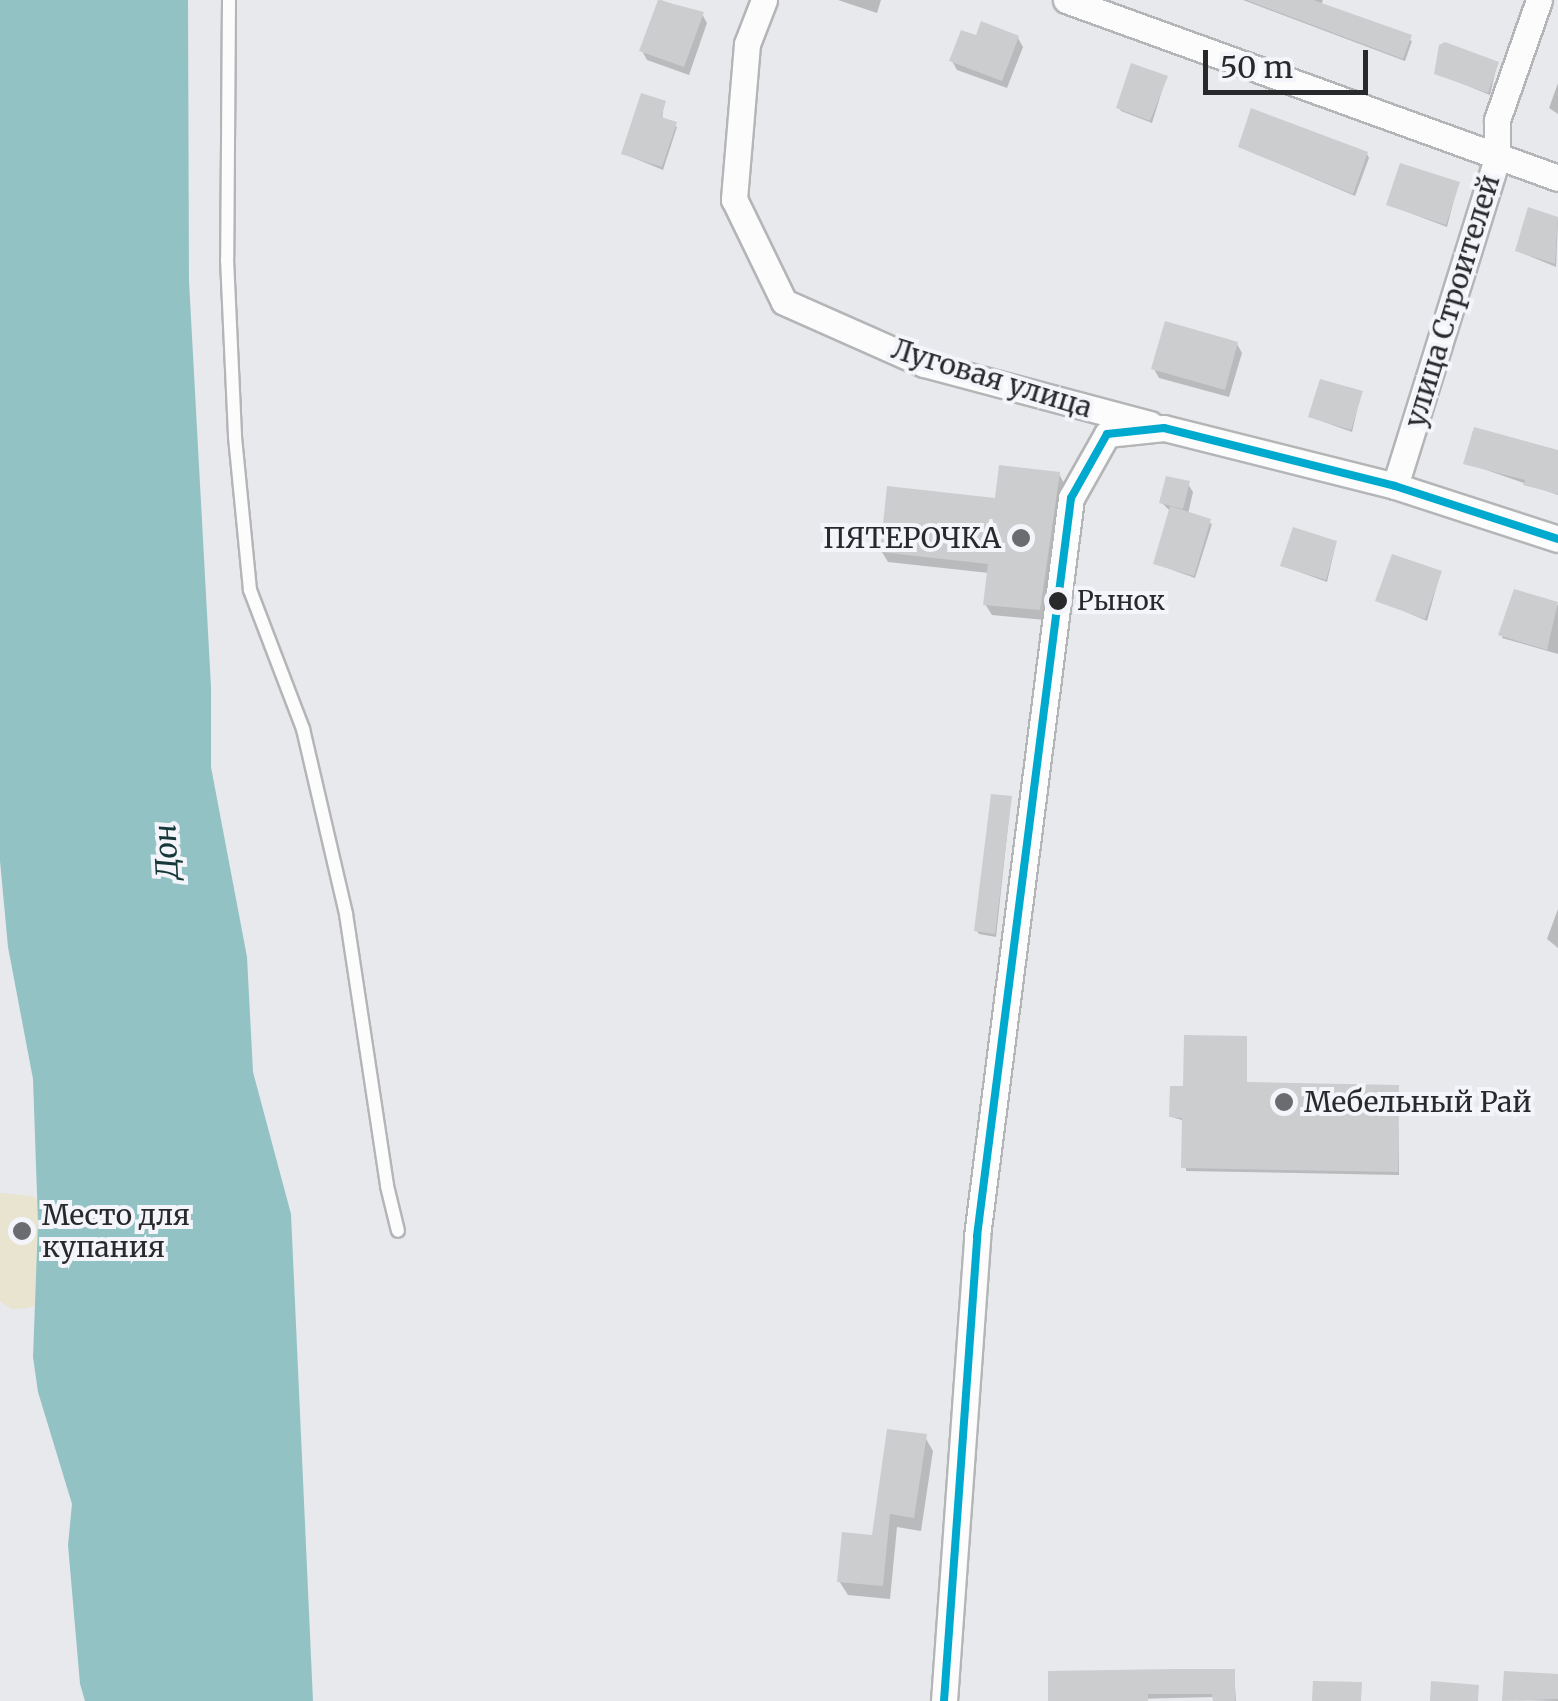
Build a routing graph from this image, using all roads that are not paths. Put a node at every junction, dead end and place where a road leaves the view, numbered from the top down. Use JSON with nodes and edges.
{"nodes":[{"id":1,"x":229,"y":0,"type":"edge"},
{"id":2,"x":764,"y":0,"type":"edge"},
{"id":3,"x":1066,"y":0,"type":"edge"},
{"id":4,"x":1539,"y":0,"type":"edge"},
{"id":5,"x":1497,"y":158,"type":"junction"},
{"id":6,"x":1558,"y":178,"type":"edge"},
{"id":7,"x":1164,"y":428,"type":"junction"},
{"id":8,"x":1394,"y":486,"type":"junction"},
{"id":9,"x":1558,"y":539,"type":"edge"},
{"id":10,"x":398,"y":1231,"type":"dead end"},
{"id":11,"x":944,"y":1701,"type":"edge"}],
"edges":[{"from":1,"to":10,"type":"lane"},
{"from":2,"to":7,"type":"street","name":"Луговая улица"},
{"from":3,"to":5,"type":"street"},
{"from":4,"to":5,"type":"street","name":"улица Строителей"},
{"from":5,"to":6,"type":"street"},
{"from":5,"to":8,"type":"street","name":"улица Строителей"},
{"from":7,"to":8,"type":"street","name":"Луговая улица"},
{"from":7,"to":11,"type":"street"},
{"from":8,"to":9,"type":"street","name":"Луговая улица"}]}
